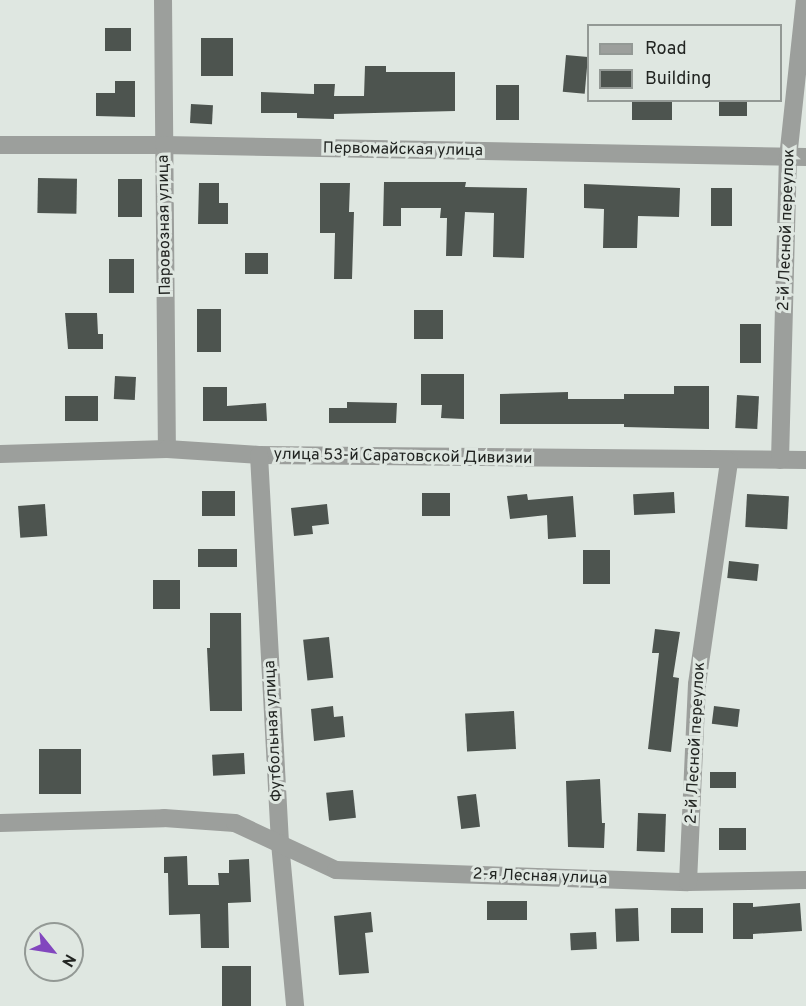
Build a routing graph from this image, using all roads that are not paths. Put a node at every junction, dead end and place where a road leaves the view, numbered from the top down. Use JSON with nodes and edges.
{"nodes":[{"id":1,"x":163,"y":0,"type":"edge"},
{"id":2,"x":806,"y":0,"type":"edge"},
{"id":3,"x":0,"y":145,"type":"edge"},
{"id":4,"x":164,"y":145,"type":"junction"},
{"id":5,"x":797,"y":157,"type":"edge"},
{"id":6,"x":167,"y":449,"type":"junction"},
{"id":7,"x":0,"y":454,"type":"edge"},
{"id":8,"x":259,"y":455,"type":"junction"},
{"id":9,"x":780,"y":460,"type":"junction"},
{"id":10,"x":806,"y":460,"type":"edge"},
{"id":11,"x":729,"y":461,"type":"junction"},
{"id":12,"x":0,"y":823,"type":"edge"},
{"id":13,"x":280,"y":843,"type":"junction"},
{"id":14,"x":806,"y":880,"type":"edge"},
{"id":15,"x":688,"y":882,"type":"junction"},
{"id":16,"x":295,"y":1006,"type":"edge"}],
"edges":[{"from":1,"to":4,"type":"street","name":"Паровозная улица"},
{"from":2,"to":5,"type":"street","name":"2-й Лесной переулок"},
{"from":3,"to":4,"type":"street","name":"Первомайская улица"},
{"from":4,"to":5,"type":"street","name":"Первомайская улица"},
{"from":4,"to":6,"type":"street","name":"Паровозная улица"},
{"from":5,"to":9,"type":"street","name":"2-й Лесной переулок"},
{"from":6,"to":7,"type":"street","name":"улица 53-й Саратовской Дивизии"},
{"from":6,"to":8,"type":"street","name":"улица 53-й Саратовской Дивизии"},
{"from":8,"to":11,"type":"street","name":"улица 53-й Саратовской Дивизии"},
{"from":8,"to":13,"type":"street","name":"Футбольная улица"},
{"from":9,"to":10,"type":"street","name":"улица 53-й Саратовской Дивизии"},
{"from":9,"to":11,"type":"street","name":"улица 53-й Саратовской Дивизии"},
{"from":11,"to":15,"type":"street","name":"2-й Лесной переулок"},
{"from":12,"to":13,"type":"street","name":"2-я Лесная улица"},
{"from":13,"to":15,"type":"street","name":"2-я Лесная улица"},
{"from":13,"to":16,"type":"street","name":"Футбольная улица"},
{"from":14,"to":15,"type":"street","name":"2-я Лесная улица"}]}
